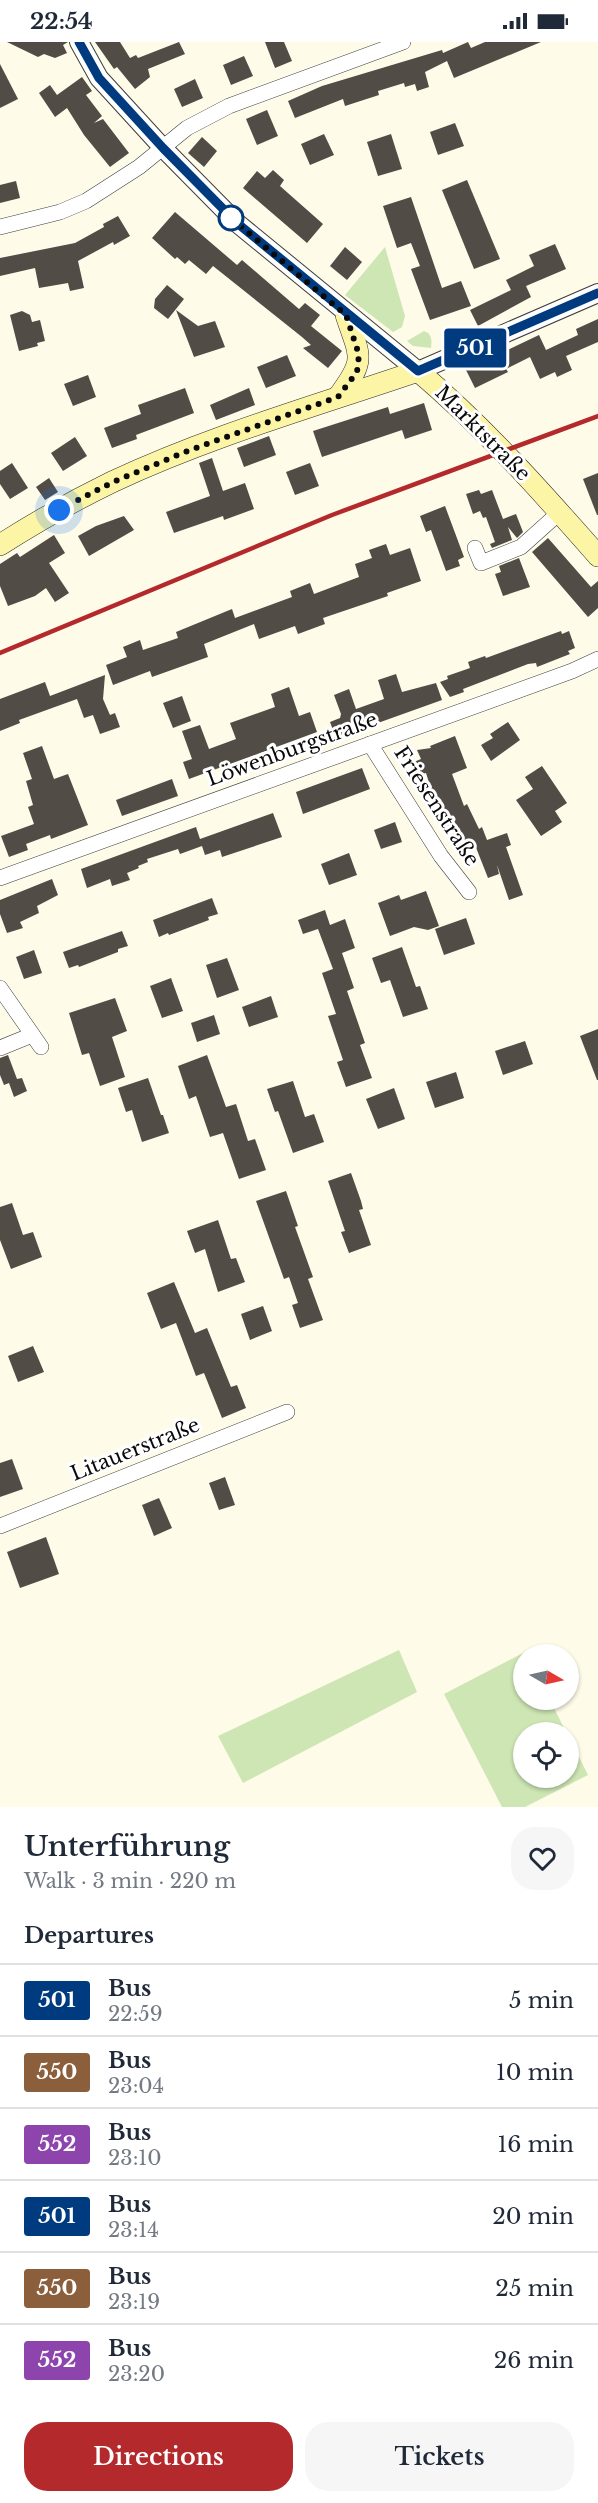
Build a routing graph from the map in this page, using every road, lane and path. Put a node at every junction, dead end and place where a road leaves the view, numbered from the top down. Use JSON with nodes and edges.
{"nodes":[{"id":1,"x":79,"y":42,"type":"edge"},
{"id":2,"x":393,"y":43,"type":"edge"},
{"id":3,"x":163,"y":148,"type":"junction"},
{"id":4,"x":0,"y":227,"type":"edge"},
{"id":5,"x":598,"y":293,"type":"edge"},
{"id":6,"x":346,"y":315,"type":"junction"},
{"id":7,"x":418,"y":371,"type":"junction"},
{"id":8,"x":338,"y":397,"type":"junction"},
{"id":9,"x":560,"y":512,"type":"junction"},
{"id":10,"x":0,"y":545,"type":"edge"},
{"id":11,"x":475,"y":548,"type":"dead end"},
{"id":12,"x":598,"y":556,"type":"edge"},
{"id":13,"x":598,"y":659,"type":"edge"},
{"id":14,"x":370,"y":744,"type":"junction"},
{"id":15,"x":0,"y":878,"type":"edge"},
{"id":16,"x":469,"y":892,"type":"dead end"},
{"id":17,"x":0,"y":987,"type":"edge"},
{"id":18,"x":0,"y":1048,"type":"edge"},
{"id":19,"x":286,"y":1412,"type":"dead end"},
{"id":20,"x":0,"y":1526,"type":"edge"}],
"edges":[{"from":1,"to":3,"type":"street","name":"Marktstraße"},
{"from":2,"to":3,"type":"street"},
{"from":3,"to":4,"type":"street"},
{"from":3,"to":6,"type":"street","name":"Marktstraße"},
{"from":5,"to":7,"type":"street"},
{"from":6,"to":7,"type":"street","name":"Marktstraße"},
{"from":6,"to":8,"type":"main road"},
{"from":7,"to":8,"type":"main road"},
{"from":7,"to":9,"type":"main road","name":"Marktstraße"},
{"from":8,"to":10,"type":"main road"},
{"from":9,"to":11,"type":"street"},
{"from":9,"to":12,"type":"main road","name":"Marktstraße"},
{"from":13,"to":14,"type":"street","name":"Löwenburgstraße"},
{"from":14,"to":15,"type":"street","name":"Löwenburgstraße"},
{"from":14,"to":16,"type":"street","name":"Friesenstraße"},
{"from":17,"to":18,"type":"street"},
{"from":19,"to":20,"type":"street","name":"Litauerstraße"}]}
